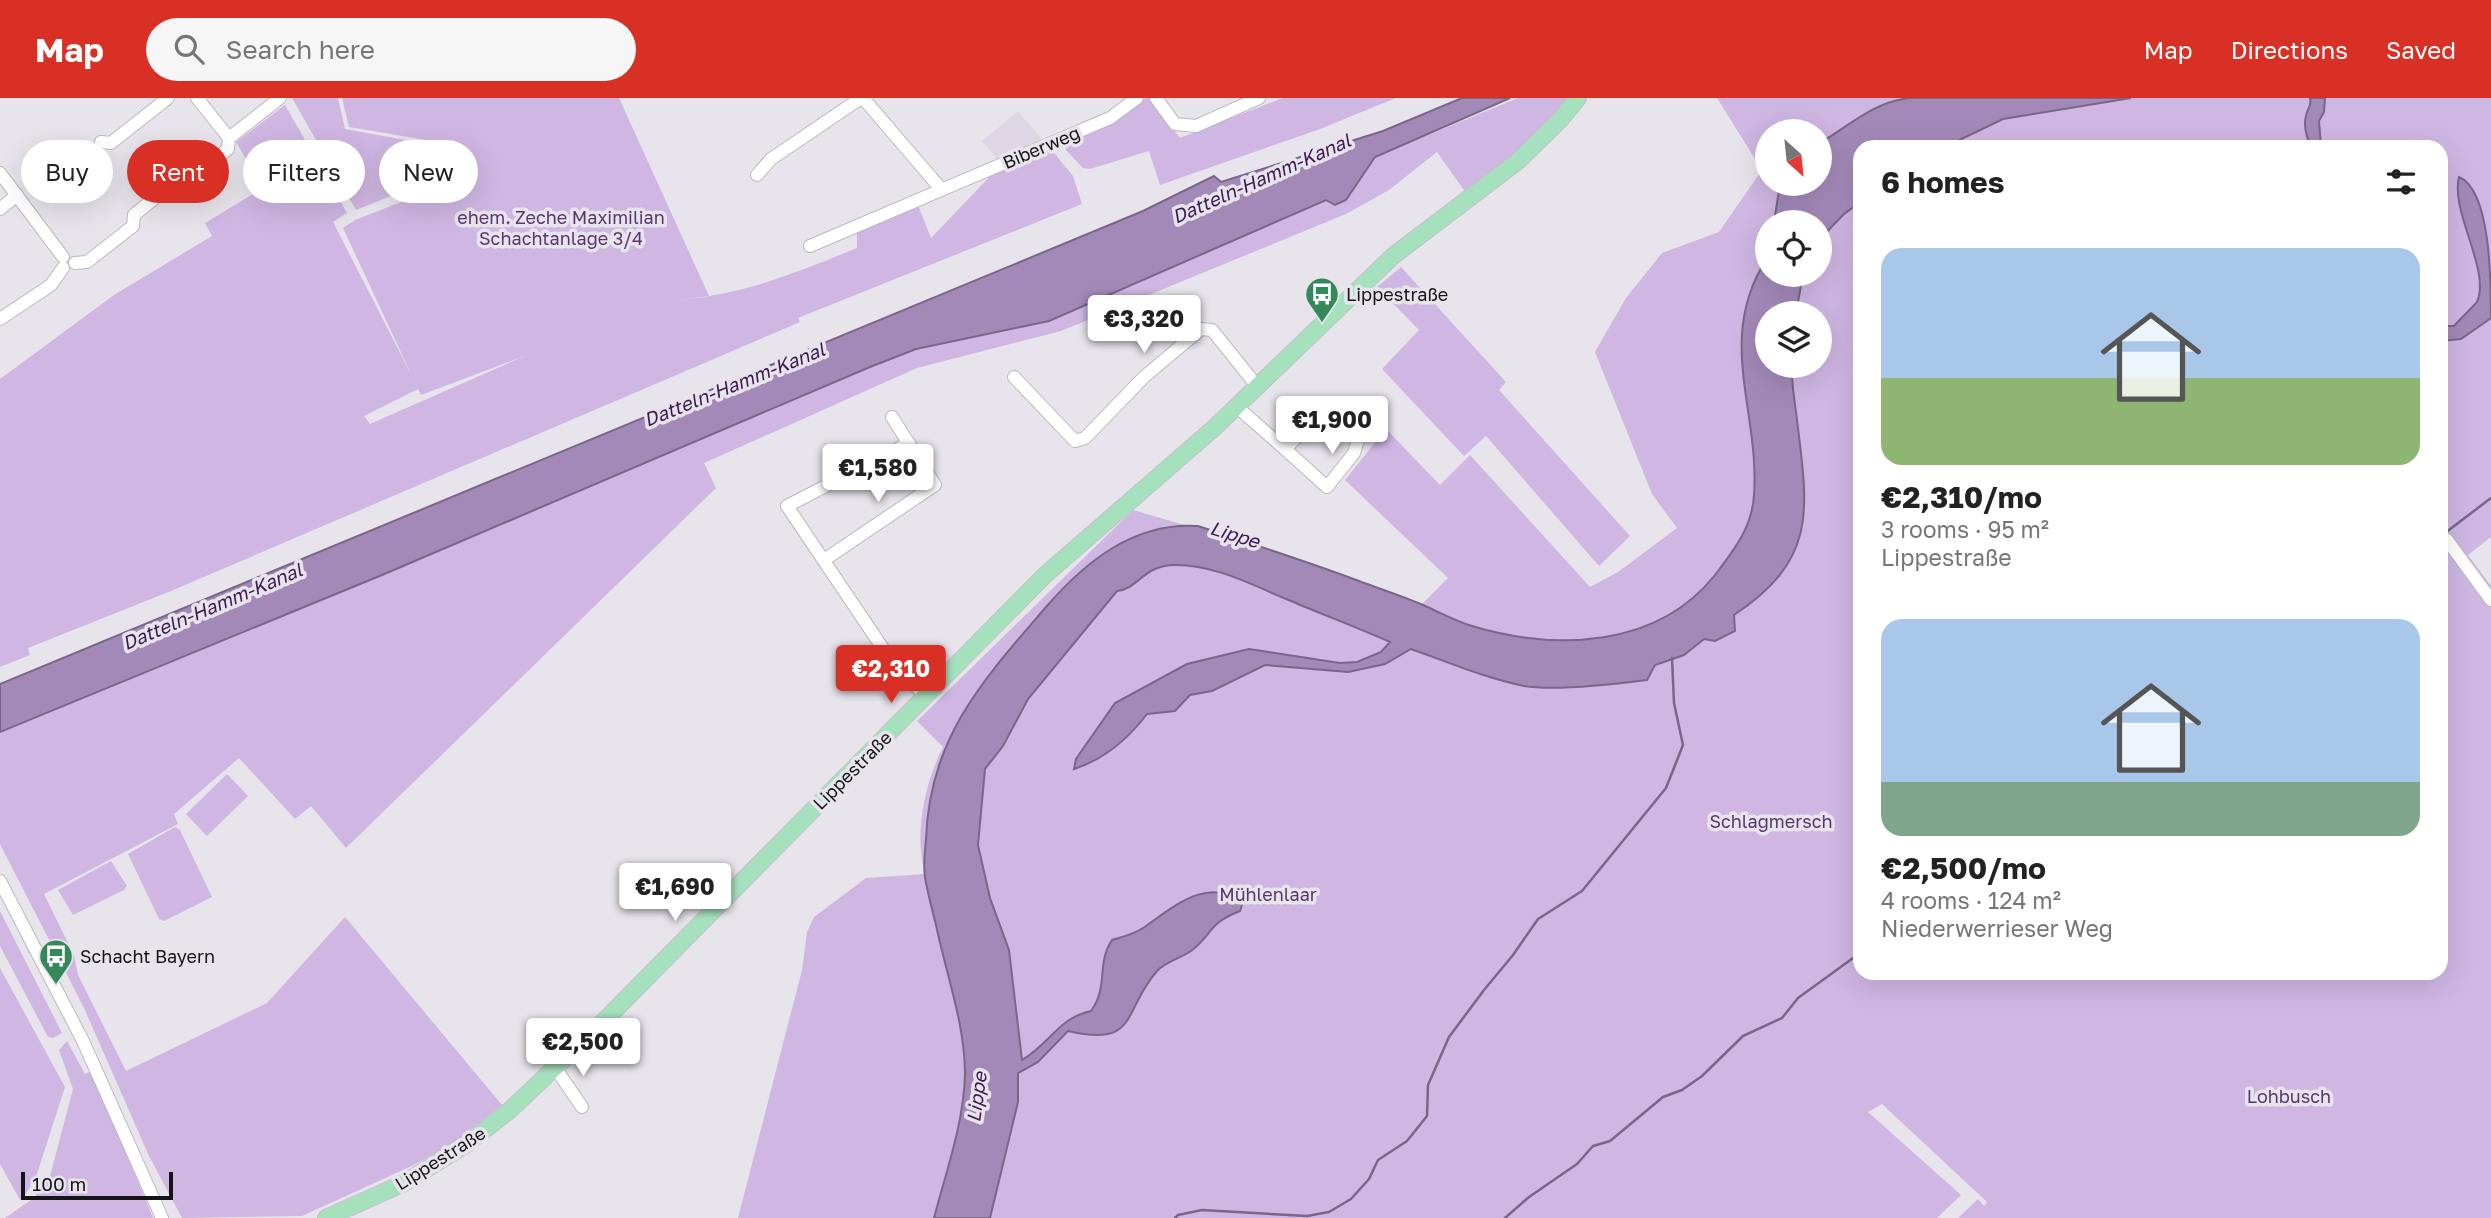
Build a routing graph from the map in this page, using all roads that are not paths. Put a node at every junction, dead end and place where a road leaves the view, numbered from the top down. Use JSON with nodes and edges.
{"nodes":[{"id":1,"x":168,"y":98,"type":"edge"},
{"id":2,"x":197,"y":98,"type":"edge"},
{"id":3,"x":280,"y":98,"type":"edge"},
{"id":4,"x":862,"y":98,"type":"edge"},
{"id":5,"x":1138,"y":98,"type":"edge"},
{"id":6,"x":1156,"y":98,"type":"edge"},
{"id":7,"x":1259,"y":98,"type":"edge"},
{"id":8,"x":1578,"y":98,"type":"edge"},
{"id":9,"x":229,"y":138,"type":"junction"},
{"id":10,"x":113,"y":141,"type":"edge"},
{"id":11,"x":0,"y":173,"type":"edge"},
{"id":12,"x":757,"y":175,"type":"dead end"},
{"id":13,"x":941,"y":189,"type":"junction"},
{"id":14,"x":17,"y":195,"type":"junction"},
{"id":15,"x":0,"y":209,"type":"edge"},
{"id":16,"x":810,"y":246,"type":"dead end"},
{"id":17,"x":67,"y":262,"type":"junction"},
{"id":18,"x":0,"y":319,"type":"edge"},
{"id":19,"x":1014,"y":376,"type":"dead end"},
{"id":20,"x":1257,"y":386,"type":"junction"},
{"id":21,"x":1237,"y":407,"type":"junction"},
{"id":22,"x":1326,"y":408,"type":"dead end"},
{"id":23,"x":1366,"y":414,"type":"dead end"},
{"id":24,"x":892,"y":417,"type":"dead end"},
{"id":25,"x":909,"y":443,"type":"junction"},
{"id":26,"x":1285,"y":449,"type":"junction"},
{"id":27,"x":2448,"y":541,"type":"edge"},
{"id":28,"x":824,"y":560,"type":"junction"},
{"id":29,"x":2491,"y":600,"type":"edge"},
{"id":30,"x":925,"y":696,"type":"junction"},
{"id":31,"x":0,"y":881,"type":"edge"},
{"id":32,"x":556,"y":1069,"type":"junction"},
{"id":33,"x":582,"y":1107,"type":"dead end"},
{"id":34,"x":162,"y":1218,"type":"edge"},
{"id":35,"x":326,"y":1218,"type":"edge"}],
"edges":[{"from":1,"to":10,"type":"street"},
{"from":2,"to":9,"type":"street"},
{"from":3,"to":9,"type":"street"},
{"from":4,"to":12,"type":"street"},
{"from":4,"to":13,"type":"street"},
{"from":5,"to":13,"type":"street","name":"Biberweg"},
{"from":6,"to":7,"type":"street"},
{"from":8,"to":20,"type":"main road","name":"Lippestraße"},
{"from":9,"to":17,"type":"street"},
{"from":11,"to":14,"type":"street"},
{"from":13,"to":16,"type":"street","name":"Biberweg"},
{"from":14,"to":15,"type":"street"},
{"from":14,"to":17,"type":"street"},
{"from":17,"to":18,"type":"street"},
{"from":19,"to":20,"type":"street"},
{"from":20,"to":21,"type":"main road","name":"Lippestraße"},
{"from":21,"to":26,"type":"street"},
{"from":21,"to":30,"type":"main road","name":"Lippestraße"},
{"from":22,"to":26,"type":"street"},
{"from":23,"to":26,"type":"street"},
{"from":24,"to":25,"type":"street"},
{"from":25,"to":28,"type":"street"},
{"from":25,"to":28,"type":"street"},
{"from":27,"to":29,"type":"street"},
{"from":28,"to":30,"type":"street"},
{"from":30,"to":32,"type":"main road","name":"Lippestraße"},
{"from":31,"to":34,"type":"street"},
{"from":32,"to":33,"type":"street"},
{"from":32,"to":35,"type":"main road","name":"Lippestraße"}]}
